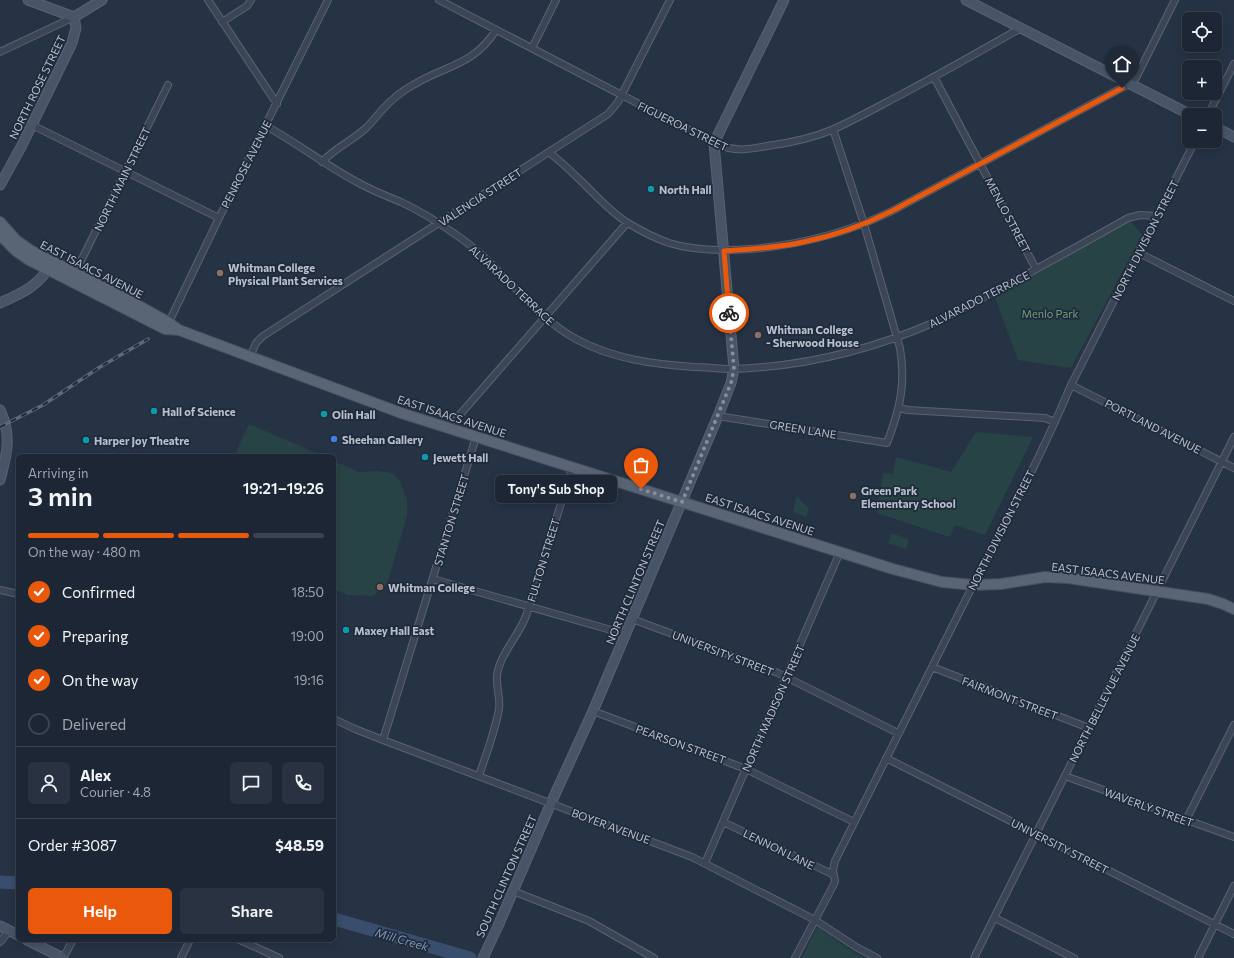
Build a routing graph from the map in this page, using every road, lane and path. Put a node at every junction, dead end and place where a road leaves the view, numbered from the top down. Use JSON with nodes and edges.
{"nodes":[{"id":1,"x":28,"y":0,"type":"edge"},
{"id":2,"x":102,"y":0,"type":"edge"},
{"id":3,"x":208,"y":0,"type":"edge"},
{"id":4,"x":252,"y":0,"type":"edge"},
{"id":5,"x":328,"y":0,"type":"edge"},
{"id":6,"x":441,"y":0,"type":"edge"},
{"id":7,"x":556,"y":0,"type":"edge"},
{"id":8,"x":670,"y":0,"type":"edge"},
{"id":9,"x":784,"y":0,"type":"edge"},
{"id":10,"x":966,"y":0,"type":"edge"},
{"id":11,"x":1176,"y":0,"type":"edge"},
{"id":12,"x":74,"y":17,"type":"junction"},
{"id":13,"x":222,"y":22,"type":"junction"},
{"id":14,"x":1021,"y":28,"type":"junction"},
{"id":15,"x":496,"y":30,"type":"junction"},
{"id":16,"x":532,"y":48,"type":"junction"},
{"id":17,"x":0,"y":52,"type":"edge"},
{"id":18,"x":1234,"y":64,"type":"edge"},
{"id":19,"x":934,"y":77,"type":"junction"},
{"id":20,"x":1129,"y":84,"type":"junction"},
{"id":21,"x":168,"y":85,"type":"dead end"},
{"id":22,"x":622,"y":95,"type":"junction"},
{"id":23,"x":276,"y":104,"type":"junction"},
{"id":24,"x":1212,"y":108,"type":"edge"},
{"id":25,"x":1182,"y":110,"type":"edge"},
{"id":26,"x":32,"y":125,"type":"junction"},
{"id":27,"x":266,"y":126,"type":"junction"},
{"id":28,"x":833,"y":129,"type":"junction"},
{"id":29,"x":1222,"y":131,"type":"edge"},
{"id":30,"x":1234,"y":137,"type":"edge"},
{"id":31,"x":714,"y":143,"type":"junction"},
{"id":32,"x":1191,"y":148,"type":"edge"},
{"id":33,"x":550,"y":152,"type":"junction"},
{"id":34,"x":322,"y":162,"type":"junction"},
{"id":35,"x":980,"y":164,"type":"junction"},
{"id":36,"x":126,"y":171,"type":"junction"},
{"id":37,"x":0,"y":186,"type":"edge"},
{"id":38,"x":1157,"y":216,"type":"junction"},
{"id":39,"x":219,"y":218,"type":"junction"},
{"id":40,"x":0,"y":222,"type":"edge"},
{"id":41,"x":439,"y":223,"type":"junction"},
{"id":42,"x":627,"y":223,"type":"junction"},
{"id":43,"x":864,"y":224,"type":"junction"},
{"id":44,"x":0,"y":235,"type":"edge"},
{"id":45,"x":724,"y":251,"type":"junction"},
{"id":46,"x":1139,"y":252,"type":"junction"},
{"id":47,"x":50,"y":266,"type":"junction"},
{"id":48,"x":1036,"y":269,"type":"junction"},
{"id":49,"x":76,"y":273,"type":"junction"},
{"id":50,"x":1234,"y":301,"type":"edge"},
{"id":51,"x":0,"y":303,"type":"edge"},
{"id":52,"x":545,"y":318,"type":"junction"},
{"id":53,"x":167,"y":326,"type":"junction"},
{"id":54,"x":897,"y":336,"type":"junction"},
{"id":55,"x":250,"y":357,"type":"junction"},
{"id":56,"x":734,"y":369,"type":"junction"},
{"id":57,"x":1072,"y":385,"type":"junction"},
{"id":58,"x":899,"y":408,"type":"junction"},
{"id":59,"x":0,"y":411,"type":"edge"},
{"id":60,"x":718,"y":416,"type":"junction"},
{"id":61,"x":1055,"y":422,"type":"junction"},
{"id":62,"x":451,"y":429,"type":"junction"},
{"id":63,"x":476,"y":437,"type":"junction"},
{"id":64,"x":1234,"y":437,"type":"edge"},
{"id":65,"x":1222,"y":462,"type":"junction"},
{"id":66,"x":572,"y":468,"type":"junction"},
{"id":67,"x":1234,"y":468,"type":"edge"},
{"id":68,"x":0,"y":480,"type":"edge"},
{"id":69,"x":682,"y":502,"type":"junction"},
{"id":70,"x":840,"y":552,"type":"junction"},
{"id":71,"x":433,"y":579,"type":"junction"},
{"id":72,"x":973,"y":586,"type":"junction"},
{"id":73,"x":0,"y":590,"type":"edge"},
{"id":74,"x":1157,"y":591,"type":"junction"},
{"id":75,"x":16,"y":594,"type":"edge"},
{"id":76,"x":529,"y":606,"type":"junction"},
{"id":77,"x":1234,"y":609,"type":"edge"},
{"id":78,"x":632,"y":619,"type":"junction"},
{"id":79,"x":625,"y":634,"type":"junction"},
{"id":80,"x":932,"y":667,"type":"junction"},
{"id":81,"x":786,"y":677,"type":"junction"},
{"id":82,"x":593,"y":711,"type":"junction"},
{"id":83,"x":336,"y":720,"type":"edge"},
{"id":84,"x":1234,"y":725,"type":"edge"},
{"id":85,"x":1089,"y":728,"type":"junction"},
{"id":86,"x":898,"y":733,"type":"junction"},
{"id":87,"x":383,"y":740,"type":"junction"},
{"id":88,"x":886,"y":758,"type":"junction"},
{"id":89,"x":746,"y":769,"type":"junction"},
{"id":90,"x":479,"y":776,"type":"junction"},
{"id":91,"x":1065,"y":776,"type":"junction"},
{"id":92,"x":551,"y":803,"type":"junction"},
{"id":93,"x":1186,"y":820,"type":"junction"},
{"id":94,"x":724,"y":822,"type":"junction"},
{"id":95,"x":854,"y":822,"type":"junction"},
{"id":96,"x":1036,"y":834,"type":"junction"},
{"id":97,"x":1234,"y":837,"type":"edge"},
{"id":98,"x":705,"y":863,"type":"junction"},
{"id":99,"x":834,"y":875,"type":"junction"},
{"id":100,"x":1234,"y":886,"type":"edge"},
{"id":101,"x":513,"y":891,"type":"junction"},
{"id":102,"x":994,"y":918,"type":"junction"},
{"id":103,"x":815,"y":920,"type":"junction"},
{"id":104,"x":1214,"y":925,"type":"junction"},
{"id":105,"x":0,"y":926,"type":"edge"},
{"id":106,"x":9,"y":931,"type":"junction"},
{"id":107,"x":16,"y":934,"type":"edge"},
{"id":108,"x":1234,"y":934,"type":"edge"},
{"id":109,"x":0,"y":942,"type":"edge"},
{"id":110,"x":31,"y":942,"type":"edge"},
{"id":111,"x":71,"y":942,"type":"edge"},
{"id":112,"x":189,"y":942,"type":"edge"},
{"id":113,"x":244,"y":942,"type":"edge"},
{"id":114,"x":483,"y":957,"type":"edge"},
{"id":115,"x":63,"y":958,"type":"edge"},
{"id":116,"x":181,"y":958,"type":"edge"},
{"id":117,"x":279,"y":958,"type":"edge"},
{"id":118,"x":654,"y":958,"type":"edge"},
{"id":119,"x":795,"y":958,"type":"edge"},
{"id":120,"x":877,"y":958,"type":"edge"},
{"id":121,"x":974,"y":958,"type":"edge"},
{"id":122,"x":1074,"y":958,"type":"edge"},
{"id":123,"x":1198,"y":958,"type":"edge"}],
"edges":[{"from":1,"to":12,"type":"main road"},
{"from":2,"to":12,"type":"main road"},
{"from":3,"to":13,"type":"street"},
{"from":4,"to":13,"type":"street"},
{"from":5,"to":23,"type":"street","name":"PENROSE AVENUE"},
{"from":6,"to":15,"type":"street","name":"FIGUEROA STREET"},
{"from":7,"to":16,"type":"street"},
{"from":8,"to":22,"type":"street","name":"VALENCIA STREET"},
{"from":9,"to":31,"type":"main road"},
{"from":10,"to":14,"type":"main road"},
{"from":11,"to":20,"type":"street"},
{"from":12,"to":17,"type":"street"},
{"from":12,"to":26,"type":"main road","name":"NORTH ROSE STREET"},
{"from":13,"to":23,"type":"street"},
{"from":14,"to":19,"type":"street","name":"FIGUEROA STREET"},
{"from":14,"to":20,"type":"main road"},
{"from":15,"to":16,"type":"street","name":"FIGUEROA STREET"},
{"from":15,"to":34,"type":"street"},
{"from":16,"to":22,"type":"street","name":"FIGUEROA STREET"},
{"from":18,"to":24,"type":"street"},
{"from":19,"to":28,"type":"street","name":"FIGUEROA STREET"},
{"from":19,"to":35,"type":"street","name":"MENLO STREET"},
{"from":20,"to":25,"type":"main road"},
{"from":20,"to":35,"type":"street"},
{"from":21,"to":36,"type":"street","name":"NORTH MAIN STREET"},
{"from":22,"to":31,"type":"street","name":"FIGUEROA STREET"},
{"from":22,"to":33,"type":"street","name":"VALENCIA STREET"},
{"from":23,"to":27,"type":"street","name":"PENROSE AVENUE"},
{"from":26,"to":36,"type":"street"},
{"from":26,"to":37,"type":"main road","name":"NORTH ROSE STREET"},
{"from":27,"to":34,"type":"street","name":"ALVARADO TERRACE"},
{"from":27,"to":39,"type":"street","name":"PENROSE AVENUE"},
{"from":28,"to":31,"type":"street","name":"FIGUEROA STREET"},
{"from":28,"to":43,"type":"street"},
{"from":29,"to":30,"type":"main road"},
{"from":31,"to":45,"type":"main road","name":"NORTH CLINTON STREET"},
{"from":32,"to":38,"type":"street","name":"NORTH DIVISION STREET"},
{"from":33,"to":41,"type":"street","name":"VALENCIA STREET"},
{"from":33,"to":42,"type":"street"},
{"from":34,"to":41,"type":"street","name":"ALVARADO TERRACE"},
{"from":35,"to":43,"type":"street"},
{"from":35,"to":48,"type":"street","name":"MENLO STREET"},
{"from":36,"to":39,"type":"street"},
{"from":36,"to":49,"type":"street","name":"NORTH MAIN STREET"},
{"from":38,"to":46,"type":"street","name":"NORTH DIVISION STREET"},
{"from":38,"to":48,"type":"street","name":"ALVARADO TERRACE"},
{"from":39,"to":53,"type":"street","name":"PENROSE AVENUE"},
{"from":40,"to":47,"type":"main road","name":"EAST ISAACS AVENUE"},
{"from":41,"to":52,"type":"street","name":"ALVARADO TERRACE"},
{"from":41,"to":55,"type":"street","name":"VALENCIA STREET"},
{"from":42,"to":45,"type":"street"},
{"from":42,"to":52,"type":"street"},
{"from":43,"to":45,"type":"street"},
{"from":43,"to":54,"type":"street"},
{"from":44,"to":47,"type":"main road","name":"EAST ISAACS AVENUE"},
{"from":45,"to":56,"type":"main road","name":"NORTH CLINTON STREET"},
{"from":46,"to":50,"type":"street"},
{"from":46,"to":57,"type":"street","name":"NORTH DIVISION STREET"},
{"from":47,"to":49,"type":"main road","name":"EAST ISAACS AVENUE"},
{"from":47,"to":51,"type":"main road"},
{"from":47,"to":53,"type":"main road","name":"EAST ISAACS AVENUE"},
{"from":48,"to":54,"type":"street","name":"ALVARADO TERRACE"},
{"from":49,"to":53,"type":"main road","name":"EAST ISAACS AVENUE"},
{"from":52,"to":56,"type":"street","name":"ALVARADO TERRACE"},
{"from":52,"to":62,"type":"street"},
{"from":53,"to":55,"type":"main road","name":"EAST ISAACS AVENUE"},
{"from":54,"to":56,"type":"street","name":"ALVARADO TERRACE"},
{"from":54,"to":58,"type":"street"},
{"from":55,"to":62,"type":"main road","name":"EAST ISAACS AVENUE"},
{"from":56,"to":60,"type":"main road","name":"NORTH CLINTON STREET"},
{"from":57,"to":61,"type":"street","name":"NORTH DIVISION STREET"},
{"from":57,"to":65,"type":"street","name":"PORTLAND AVENUE"},
{"from":58,"to":60,"type":"street","name":"GREEN LANE"},
{"from":58,"to":61,"type":"street"},
{"from":59,"to":68,"type":"main road"},
{"from":60,"to":69,"type":"main road","name":"NORTH CLINTON STREET"},
{"from":61,"to":72,"type":"street","name":"NORTH DIVISION STREET"},
{"from":62,"to":63,"type":"main road","name":"EAST ISAACS AVENUE"},
{"from":63,"to":66,"type":"main road","name":"EAST ISAACS AVENUE"},
{"from":63,"to":71,"type":"street","name":"STANTON STREET"},
{"from":64,"to":65,"type":"street","name":"NORTH BELLEVUE AVENUE"},
{"from":65,"to":67,"type":"street","name":"PORTLAND AVENUE"},
{"from":65,"to":74,"type":"street","name":"NORTH BELLEVUE AVENUE"},
{"from":66,"to":69,"type":"main road","name":"EAST ISAACS AVENUE"},
{"from":66,"to":76,"type":"street","name":"FULTON STREET"},
{"from":69,"to":70,"type":"main road","name":"EAST ISAACS AVENUE"},
{"from":69,"to":78,"type":"main road","name":"NORTH CLINTON STREET"},
{"from":70,"to":72,"type":"main road","name":"EAST ISAACS AVENUE"},
{"from":70,"to":81,"type":"street","name":"NORTH MADISON STREET"},
{"from":71,"to":76,"type":"street"},
{"from":71,"to":87,"type":"street","name":"STANTON STREET"},
{"from":72,"to":74,"type":"main road","name":"EAST ISAACS AVENUE"},
{"from":72,"to":80,"type":"street","name":"NORTH DIVISION STREET"},
{"from":73,"to":75,"type":"street"},
{"from":74,"to":77,"type":"main road","name":"EAST ISAACS AVENUE"},
{"from":74,"to":85,"type":"street","name":"NORTH BELLEVUE AVENUE"},
{"from":76,"to":79,"type":"street"},
{"from":76,"to":90,"type":"street","name":"FULTON STREET"},
{"from":78,"to":79,"type":"main road","name":"NORTH CLINTON STREET"},
{"from":78,"to":81,"type":"street","name":"UNIVERSITY STREET"},
{"from":79,"to":82,"type":"main road","name":"NORTH CLINTON STREET"},
{"from":80,"to":85,"type":"street","name":"FAIRMONT STREET"},
{"from":80,"to":86,"type":"street","name":"NORTH DIVISION STREET"},
{"from":81,"to":86,"type":"street","name":"UNIVERSITY STREET"},
{"from":81,"to":89,"type":"street","name":"NORTH MADISON STREET"},
{"from":82,"to":89,"type":"street","name":"PEARSON STREET"},
{"from":82,"to":92,"type":"main road","name":"NORTH CLINTON STREET"},
{"from":83,"to":87,"type":"street","name":"BOYER AVENUE"},
{"from":84,"to":93,"type":"street"},
{"from":85,"to":91,"type":"street","name":"NORTH BELLEVUE AVENUE"},
{"from":86,"to":88,"type":"street","name":"NORTH DIVISION STREET"},
{"from":87,"to":90,"type":"street","name":"BOYER AVENUE"},
{"from":88,"to":95,"type":"street","name":"NORTH DIVISION STREET"},
{"from":88,"to":96,"type":"street","name":"UNIVERSITY STREET"},
{"from":89,"to":94,"type":"street","name":"NORTH MADISON STREET"},
{"from":89,"to":95,"type":"street","name":"PEARSON STREET"},
{"from":90,"to":92,"type":"street","name":"BOYER AVENUE"},
{"from":91,"to":93,"type":"street","name":"WAVERLY STREET"},
{"from":91,"to":96,"type":"street","name":"NORTH BELLEVUE AVENUE"},
{"from":92,"to":98,"type":"street","name":"BOYER AVENUE"},
{"from":92,"to":101,"type":"main road","name":"SOUTH CLINTON STREET"},
{"from":93,"to":97,"type":"street","name":"WAVERLY STREET"},
{"from":94,"to":98,"type":"street","name":"NORTH MADISON STREET"},
{"from":94,"to":99,"type":"street","name":"LENNON LANE"},
{"from":95,"to":99,"type":"street","name":"NORTH DIVISION STREET"},
{"from":96,"to":102,"type":"street","name":"NORTH BELLEVUE AVENUE"},
{"from":96,"to":104,"type":"street","name":"UNIVERSITY STREET"},
{"from":98,"to":103,"type":"street","name":"BOYER AVENUE"},
{"from":99,"to":103,"type":"street","name":"NORTH DIVISION STREET"},
{"from":100,"to":104,"type":"street"},
{"from":101,"to":114,"type":"main road","name":"SOUTH CLINTON STREET"},
{"from":101,"to":118,"type":"street"},
{"from":102,"to":121,"type":"street","name":"NORTH BELLEVUE AVENUE"},
{"from":102,"to":122,"type":"street"},
{"from":103,"to":119,"type":"street","name":"NORTH DIVISION STREET"},
{"from":103,"to":120,"type":"street","name":"BOYER AVENUE"},
{"from":104,"to":108,"type":"street","name":"UNIVERSITY STREET"},
{"from":104,"to":123,"type":"street"},
{"from":105,"to":106,"type":"main road"},
{"from":106,"to":107,"type":"main road"},
{"from":106,"to":109,"type":"street"},
{"from":110,"to":115,"type":"main road"},
{"from":111,"to":115,"type":"street"},
{"from":112,"to":116,"type":"street"},
{"from":113,"to":117,"type":"street"}]}
